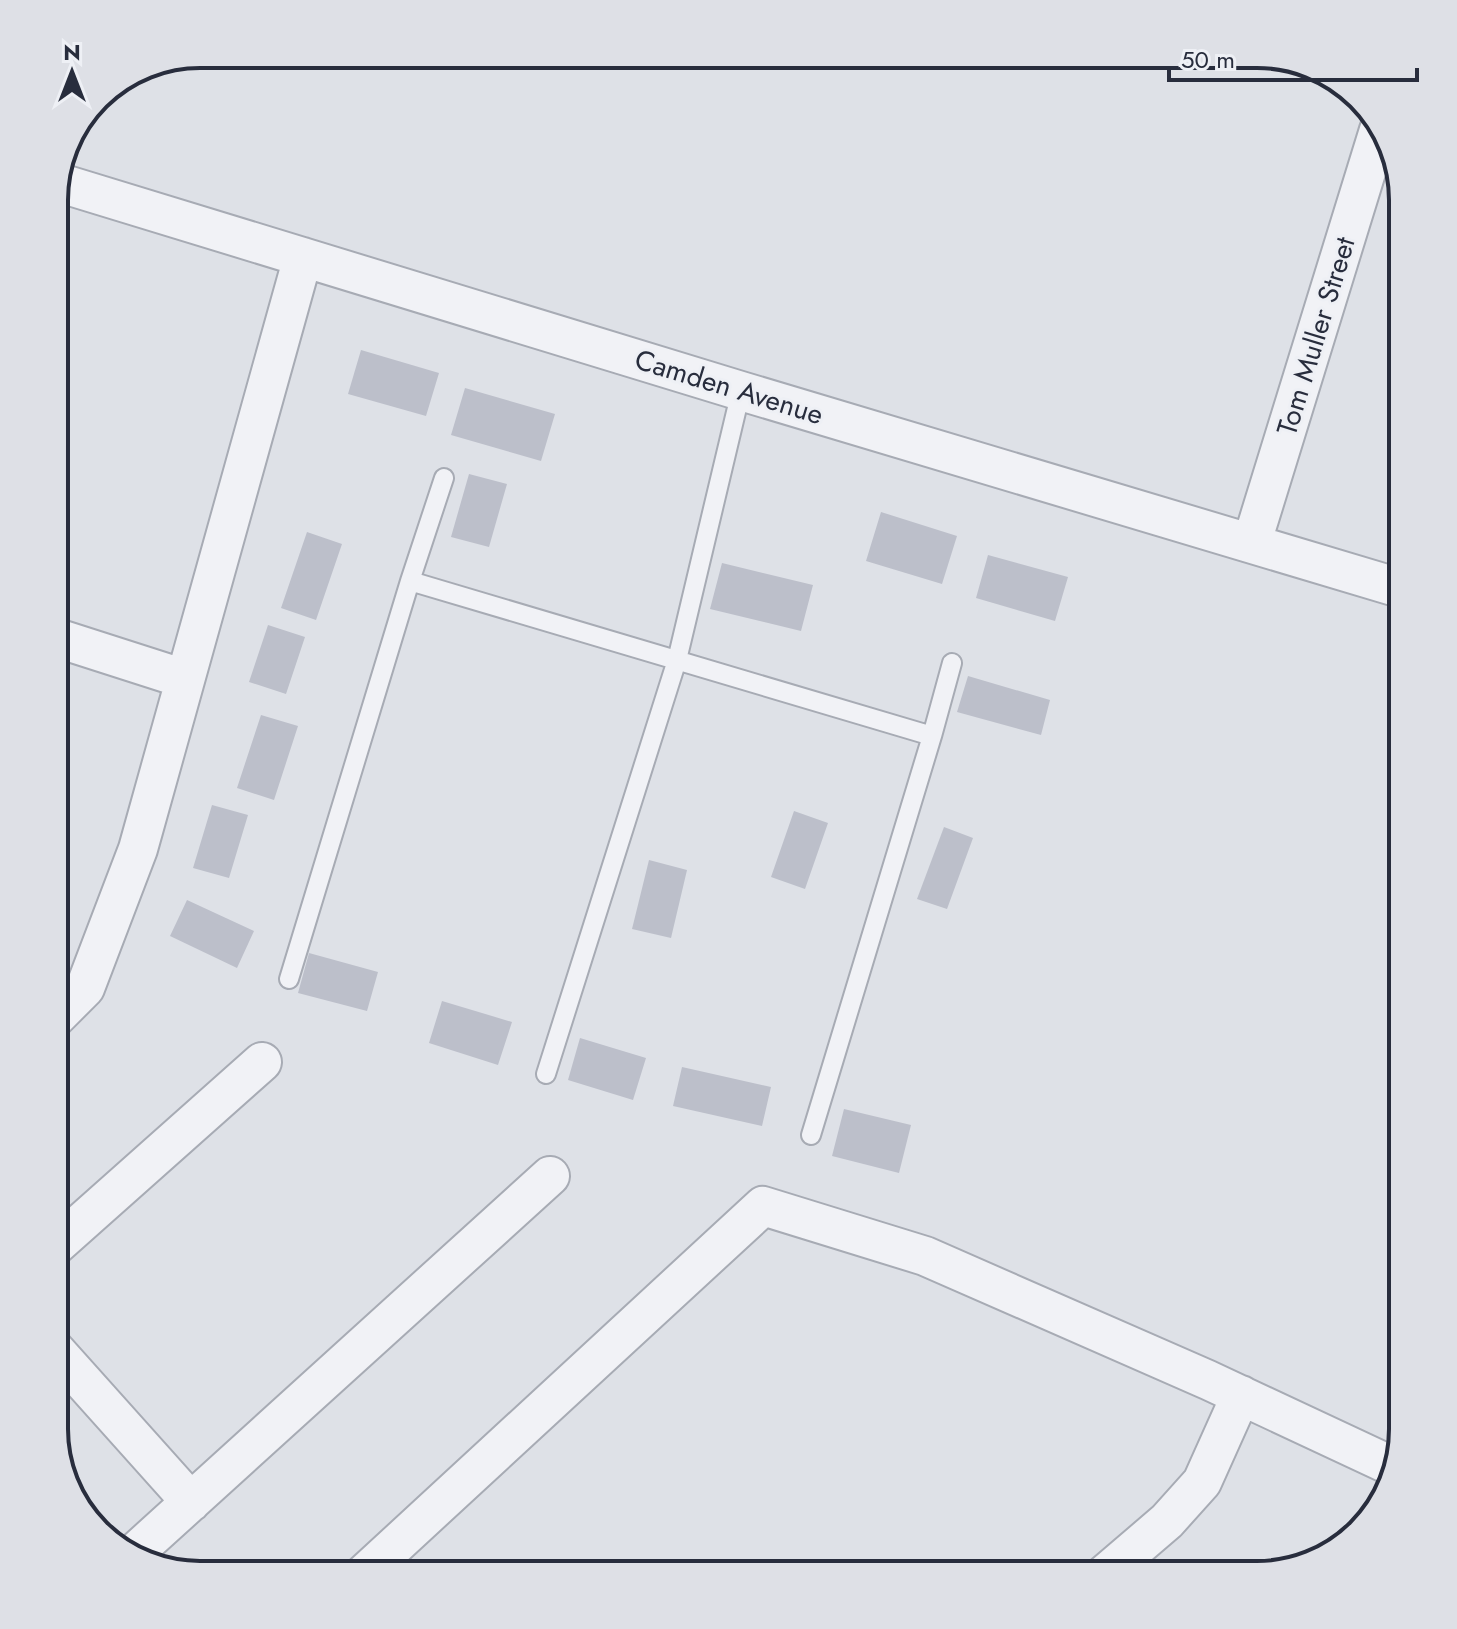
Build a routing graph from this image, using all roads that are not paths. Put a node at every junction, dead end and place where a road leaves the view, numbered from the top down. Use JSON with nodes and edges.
{"nodes":[{"id":1,"x":1375,"y":142,"type":"edge"},
{"id":2,"x":69,"y":186,"type":"edge"},
{"id":3,"x":303,"y":257,"type":"junction"},
{"id":4,"x":741,"y":391,"type":"junction"},
{"id":5,"x":444,"y":478,"type":"dead end"},
{"id":6,"x":1252,"y":542,"type":"junction"},
{"id":7,"x":410,"y":581,"type":"junction"},
{"id":8,"x":1389,"y":585,"type":"edge"},
{"id":9,"x":68,"y":641,"type":"edge"},
{"id":10,"x":677,"y":660,"type":"junction"},
{"id":11,"x":952,"y":663,"type":"dead end"},
{"id":12,"x":185,"y":679,"type":"junction"},
{"id":13,"x":932,"y":736,"type":"junction"},
{"id":14,"x":289,"y":979,"type":"dead end"},
{"id":15,"x":68,"y":1005,"type":"edge"},
{"id":16,"x":262,"y":1062,"type":"dead end"},
{"id":17,"x":546,"y":1074,"type":"dead end"},
{"id":18,"x":811,"y":1135,"type":"dead end"},
{"id":19,"x":550,"y":1176,"type":"dead end"},
{"id":20,"x":68,"y":1235,"type":"edge"},
{"id":21,"x":68,"y":1365,"type":"edge"},
{"id":22,"x":1241,"y":1395,"type":"junction"},
{"id":23,"x":1384,"y":1462,"type":"edge"},
{"id":24,"x":191,"y":1502,"type":"junction"},
{"id":25,"x":141,"y":1547,"type":"edge"},
{"id":26,"x":378,"y":1561,"type":"edge"},
{"id":27,"x":1120,"y":1561,"type":"edge"}],
"edges":[{"from":1,"to":6,"type":"street","name":"Tom Muller Street"},
{"from":2,"to":3,"type":"street","name":"Camden Avenue"},
{"from":3,"to":4,"type":"street","name":"Camden Avenue"},
{"from":3,"to":12,"type":"street"},
{"from":4,"to":6,"type":"street","name":"Camden Avenue"},
{"from":4,"to":10,"type":"lane"},
{"from":5,"to":7,"type":"lane"},
{"from":6,"to":8,"type":"street","name":"Camden Avenue"},
{"from":7,"to":10,"type":"lane"},
{"from":7,"to":14,"type":"lane"},
{"from":9,"to":12,"type":"street"},
{"from":10,"to":13,"type":"lane"},
{"from":10,"to":17,"type":"lane"},
{"from":11,"to":13,"type":"lane"},
{"from":12,"to":15,"type":"street"},
{"from":13,"to":18,"type":"lane"},
{"from":16,"to":20,"type":"street"},
{"from":19,"to":24,"type":"street"},
{"from":21,"to":24,"type":"street"},
{"from":22,"to":23,"type":"street"},
{"from":22,"to":26,"type":"street"},
{"from":22,"to":27,"type":"street"},
{"from":24,"to":25,"type":"street"}]}
